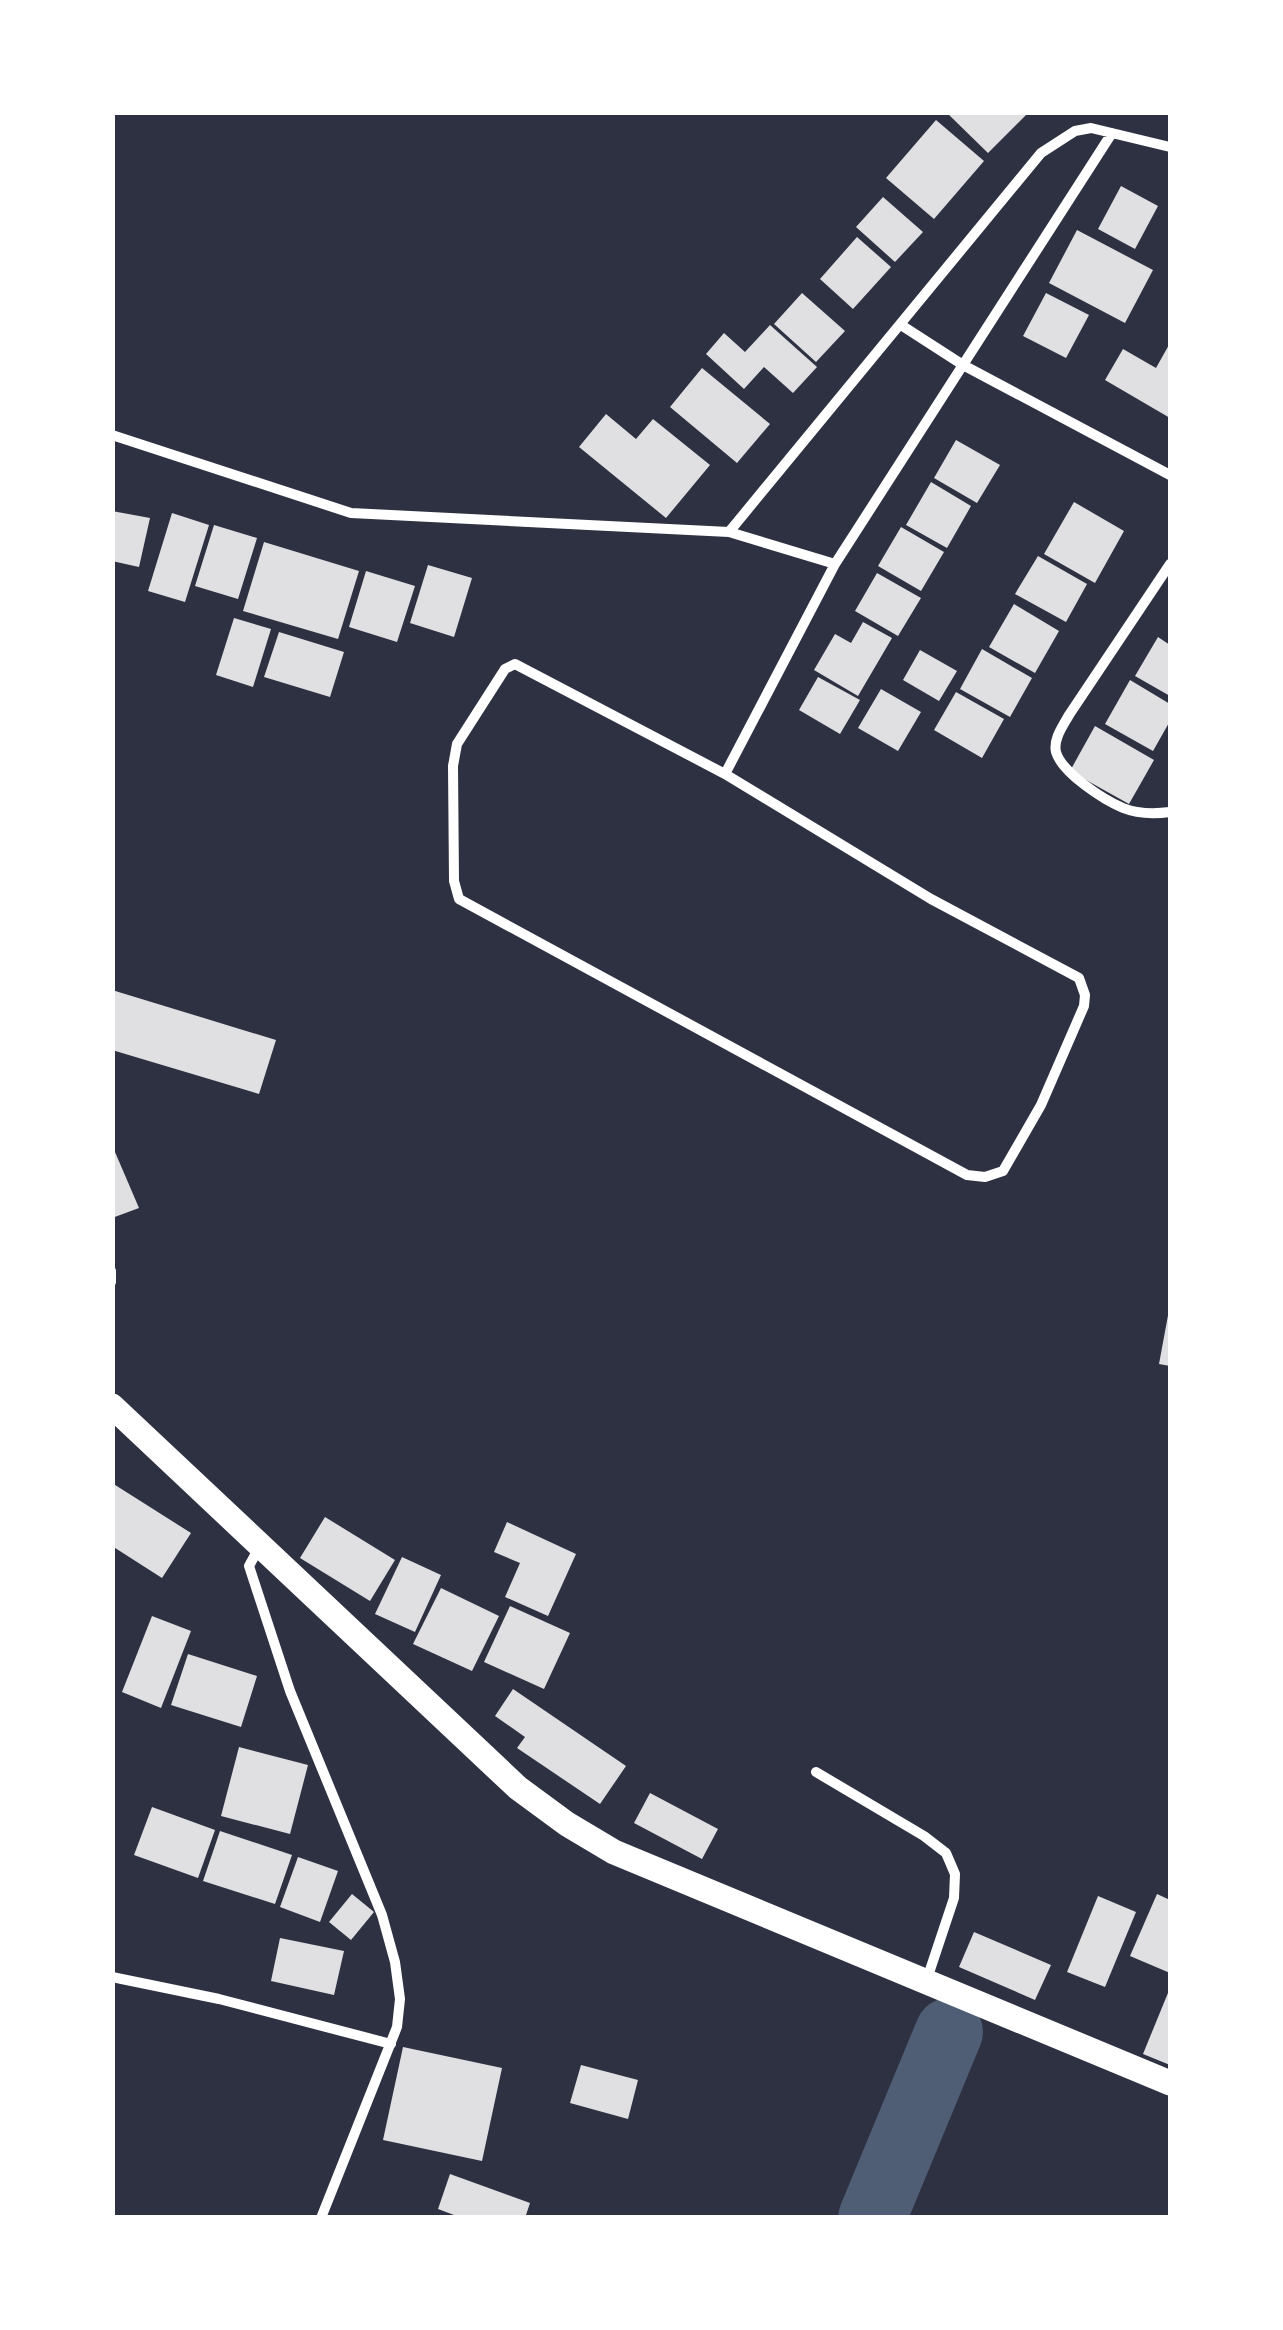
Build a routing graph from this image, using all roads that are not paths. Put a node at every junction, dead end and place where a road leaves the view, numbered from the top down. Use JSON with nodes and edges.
{"nodes":[{"id":1,"x":1112,"y":132,"type":"junction"},
{"id":2,"x":1170,"y":147,"type":"edge"},
{"id":3,"x":901,"y":324,"type":"junction"},
{"id":4,"x":963,"y":365,"type":"junction"},
{"id":5,"x":112,"y":436,"type":"edge"},
{"id":6,"x":1170,"y":475,"type":"edge"},
{"id":7,"x":728,"y":532,"type":"junction"},
{"id":8,"x":835,"y":564,"type":"junction"},
{"id":9,"x":1170,"y":564,"type":"edge"},
{"id":10,"x":726,"y":774,"type":"junction"},
{"id":11,"x":1170,"y":812,"type":"edge"},
{"id":12,"x":112,"y":1271,"type":"edge"},
{"id":13,"x":112,"y":1282,"type":"edge"},
{"id":14,"x":112,"y":1406,"type":"edge"},
{"id":15,"x":260,"y":1546,"type":"junction"},
{"id":16,"x":816,"y":1772,"type":"dead end"},
{"id":17,"x":112,"y":1978,"type":"edge"},
{"id":18,"x":927,"y":1979,"type":"junction"},
{"id":19,"x":391,"y":2044,"type":"junction"},
{"id":20,"x":1170,"y":2083,"type":"edge"},
{"id":21,"x":321,"y":2218,"type":"edge"}],
"edges":[{"from":1,"to":2,"type":"street"},
{"from":1,"to":3,"type":"street"},
{"from":1,"to":4,"type":"street"},
{"from":3,"to":4,"type":"street"},
{"from":3,"to":7,"type":"street"},
{"from":4,"to":6,"type":"street"},
{"from":4,"to":8,"type":"street"},
{"from":5,"to":7,"type":"street"},
{"from":7,"to":8,"type":"street"},
{"from":8,"to":10,"type":"street"},
{"from":9,"to":11,"type":"street"},
{"from":10,"to":10,"type":"street"},
{"from":12,"to":13,"type":"lane"},
{"from":14,"to":15,"type":"main road"},
{"from":15,"to":18,"type":"main road"},
{"from":15,"to":19,"type":"street"},
{"from":16,"to":18,"type":"street"},
{"from":17,"to":19,"type":"street"},
{"from":18,"to":20,"type":"main road"},
{"from":19,"to":21,"type":"street"}]}
